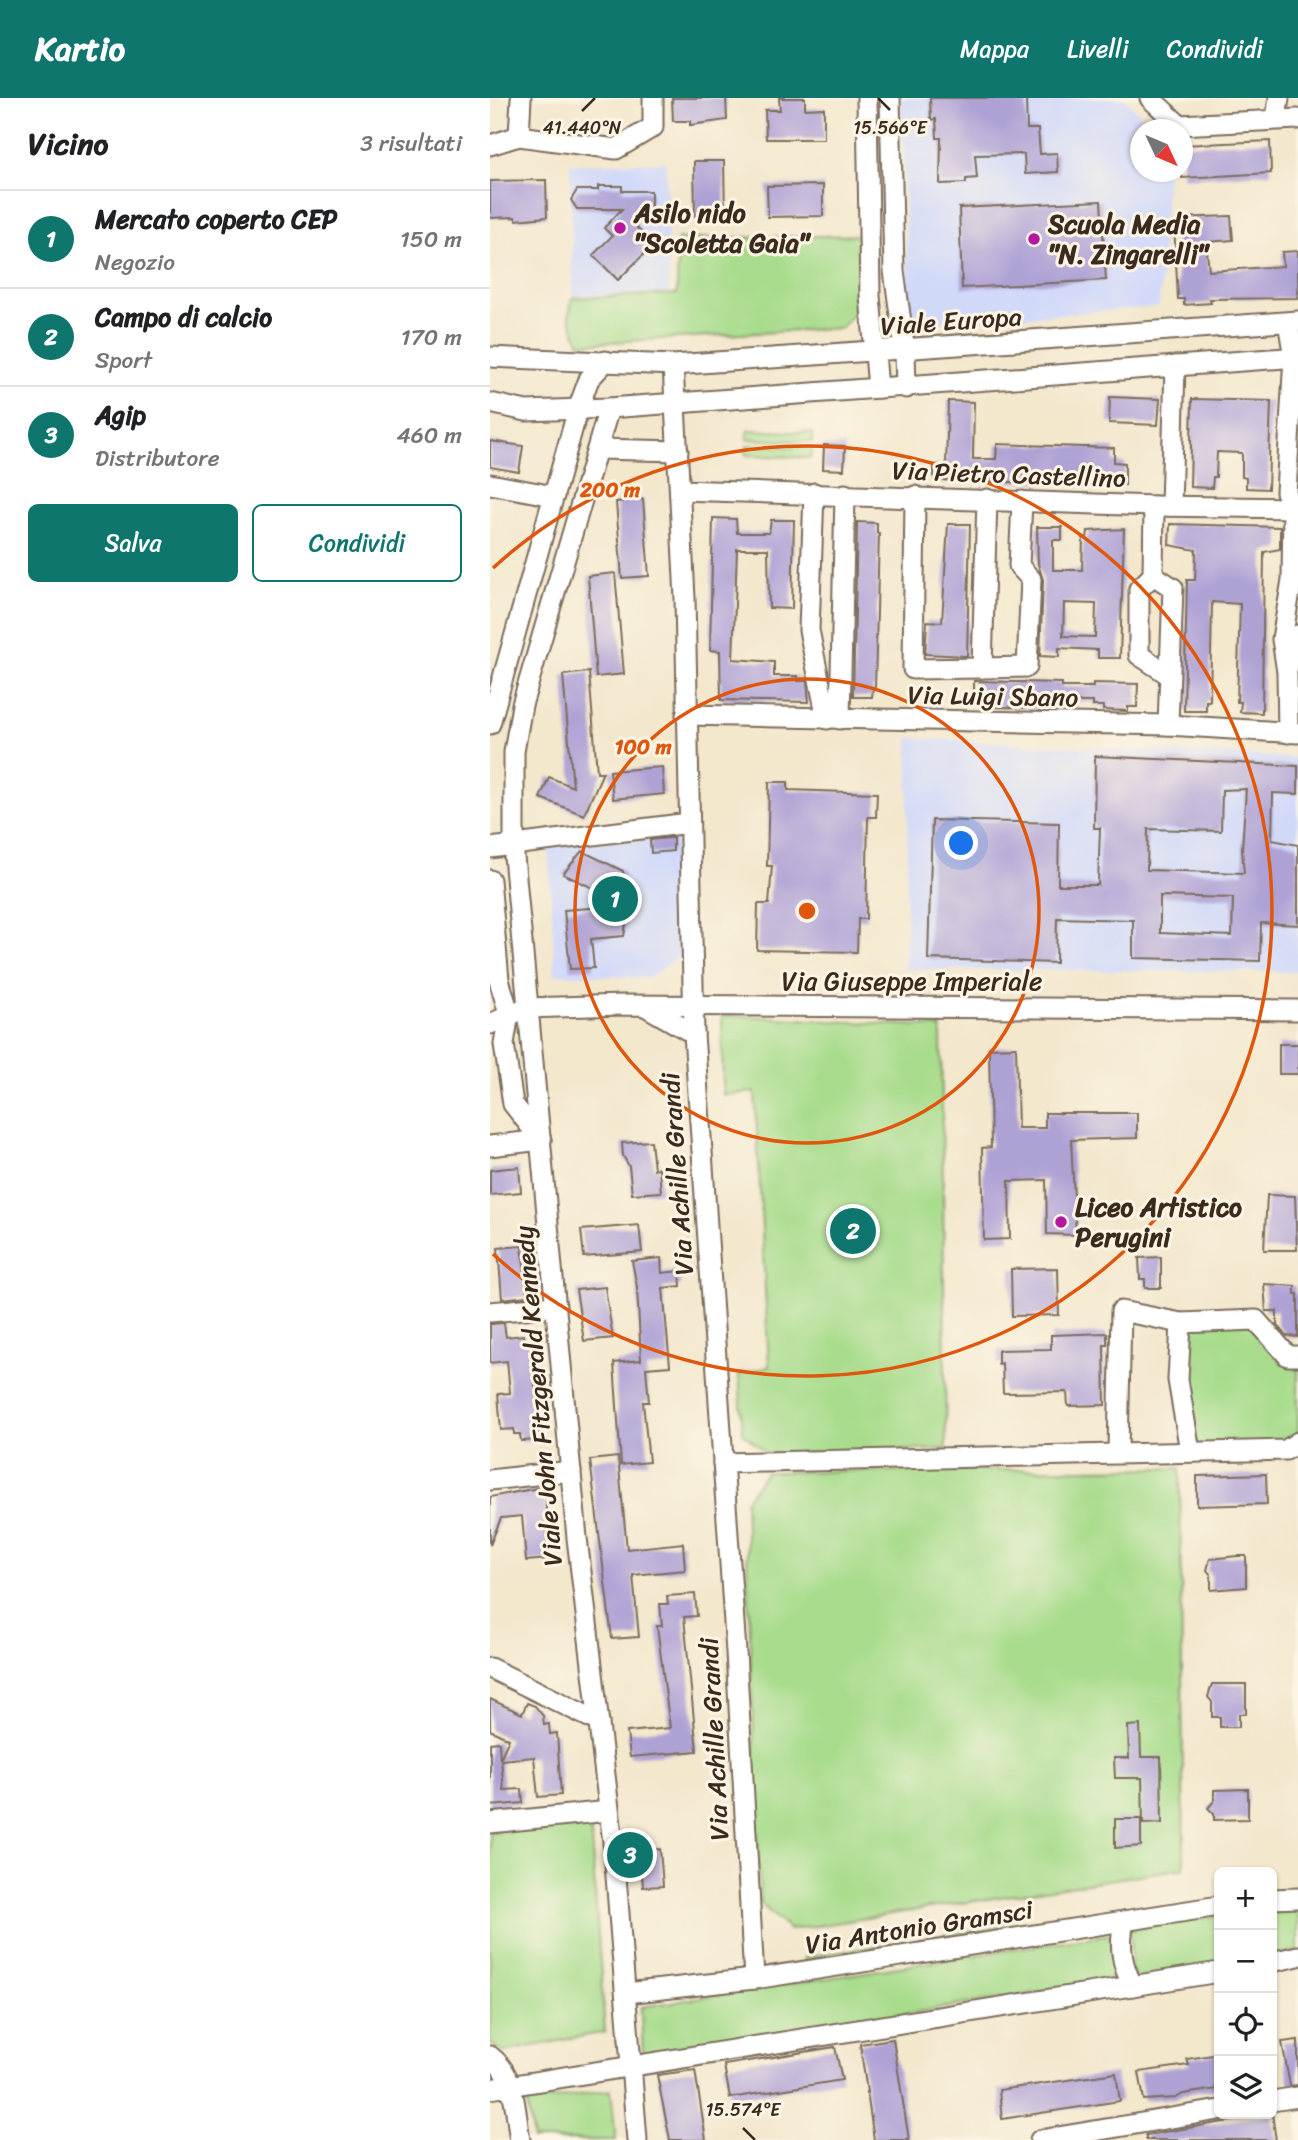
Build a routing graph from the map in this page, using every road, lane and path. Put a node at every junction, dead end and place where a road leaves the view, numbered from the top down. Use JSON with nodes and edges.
{"nodes":[{"id":1,"x":522,"y":98,"type":"edge"},
{"id":2,"x":653,"y":98,"type":"edge"},
{"id":3,"x":867,"y":98,"type":"edge"},
{"id":4,"x":890,"y":98,"type":"edge"},
{"id":5,"x":1150,"y":98,"type":"edge"},
{"id":6,"x":1279,"y":98,"type":"edge"},
{"id":7,"x":1276,"y":119,"type":"junction"},
{"id":8,"x":1298,"y":119,"type":"edge"},
{"id":9,"x":519,"y":136,"type":"junction"},
{"id":10,"x":490,"y":145,"type":"edge"},
{"id":11,"x":1293,"y":322,"type":"edge"},
{"id":12,"x":905,"y":351,"type":"junction"},
{"id":13,"x":876,"y":352,"type":"junction"},
{"id":14,"x":490,"y":356,"type":"edge"},
{"id":15,"x":1296,"y":357,"type":"edge"},
{"id":16,"x":606,"y":361,"type":"junction"},
{"id":17,"x":673,"y":365,"type":"junction"},
{"id":18,"x":1174,"y":366,"type":"junction"},
{"id":19,"x":878,"y":388,"type":"junction"},
{"id":20,"x":906,"y":388,"type":"junction"},
{"id":21,"x":675,"y":402,"type":"junction"},
{"id":22,"x":490,"y":403,"type":"edge"},
{"id":23,"x":609,"y":408,"type":"junction"},
{"id":24,"x":578,"y":409,"type":"junction"},
{"id":25,"x":1294,"y":412,"type":"edge"},
{"id":26,"x":598,"y":449,"type":"junction"},
{"id":27,"x":678,"y":452,"type":"junction"},
{"id":28,"x":490,"y":484,"type":"edge"},
{"id":29,"x":680,"y":490,"type":"junction"},
{"id":30,"x":814,"y":493,"type":"junction"},
{"id":31,"x":845,"y":494,"type":"junction"},
{"id":32,"x":554,"y":496,"type":"junction"},
{"id":33,"x":915,"y":496,"type":"junction"},
{"id":34,"x":987,"y":499,"type":"junction"},
{"id":35,"x":1022,"y":500,"type":"junction"},
{"id":36,"x":1162,"y":506,"type":"junction"},
{"id":37,"x":1296,"y":508,"type":"edge"},
{"id":38,"x":1153,"y":575,"type":"junction"},
{"id":39,"x":811,"y":591,"type":"junction"},
{"id":40,"x":843,"y":592,"type":"junction"},
{"id":41,"x":1298,"y":635,"type":"edge"},
{"id":42,"x":982,"y":667,"type":"junction"},
{"id":43,"x":1287,"y":673,"type":"junction"},
{"id":44,"x":1169,"y":675,"type":"junction"},
{"id":45,"x":686,"y":715,"type":"junction"},
{"id":46,"x":834,"y":719,"type":"junction"},
{"id":47,"x":490,"y":724,"type":"edge"},
{"id":48,"x":1168,"y":725,"type":"junction"},
{"id":49,"x":1293,"y":733,"type":"edge"},
{"id":50,"x":689,"y":823,"type":"junction"},
{"id":51,"x":513,"y":845,"type":"junction"},
{"id":52,"x":490,"y":848,"type":"edge"},
{"id":53,"x":490,"y":880,"type":"edge"},
{"id":54,"x":644,"y":1005,"type":"junction"},
{"id":55,"x":694,"y":1005,"type":"junction"},
{"id":56,"x":518,"y":1010,"type":"junction"},
{"id":57,"x":1298,"y":1010,"type":"edge"},
{"id":58,"x":490,"y":1024,"type":"edge"},
{"id":59,"x":694,"y":1034,"type":"junction"},
{"id":60,"x":541,"y":1140,"type":"junction"},
{"id":61,"x":490,"y":1146,"type":"edge"},
{"id":62,"x":556,"y":1306,"type":"junction"},
{"id":63,"x":490,"y":1312,"type":"edge"},
{"id":64,"x":1181,"y":1323,"type":"junction"},
{"id":65,"x":1298,"y":1356,"type":"edge"},
{"id":66,"x":1298,"y":1442,"type":"edge"},
{"id":67,"x":1191,"y":1451,"type":"junction"},
{"id":68,"x":1118,"y":1452,"type":"junction"},
{"id":69,"x":723,"y":1463,"type":"junction"},
{"id":70,"x":571,"y":1471,"type":"junction"},
{"id":71,"x":490,"y":1480,"type":"edge"},
{"id":72,"x":490,"y":1668,"type":"edge"},
{"id":73,"x":599,"y":1723,"type":"junction"},
{"id":74,"x":609,"y":1811,"type":"junction"},
{"id":75,"x":490,"y":1823,"type":"edge"},
{"id":76,"x":1298,"y":1898,"type":"edge"},
{"id":77,"x":1277,"y":1899,"type":"edge"},
{"id":78,"x":1214,"y":1907,"type":"edge"},
{"id":79,"x":1124,"y":1921,"type":"junction"},
{"id":80,"x":1298,"y":1956,"type":"edge"},
{"id":81,"x":1277,"y":1961,"type":"edge"},
{"id":82,"x":1214,"y":1973,"type":"edge"},
{"id":83,"x":754,"y":1979,"type":"junction"},
{"id":84,"x":1133,"y":1986,"type":"junction"},
{"id":85,"x":626,"y":1993,"type":"junction"},
{"id":86,"x":490,"y":2056,"type":"edge"},
{"id":87,"x":632,"y":2066,"type":"junction"},
{"id":88,"x":511,"y":2085,"type":"junction"},
{"id":89,"x":490,"y":2089,"type":"edge"},
{"id":90,"x":1298,"y":2097,"type":"edge"},
{"id":91,"x":1277,"y":2100,"type":"edge"},
{"id":92,"x":1214,"y":2111,"type":"edge"},
{"id":93,"x":520,"y":2140,"type":"edge"},
{"id":94,"x":637,"y":2140,"type":"edge"},
{"id":95,"x":1040,"y":2140,"type":"edge"}],
"edges":[{"from":1,"to":9,"type":"street"},
{"from":2,"to":9,"type":"street"},
{"from":3,"to":13,"type":"street"},
{"from":4,"to":12,"type":"street"},
{"from":5,"to":7,"type":"street"},
{"from":6,"to":7,"type":"street"},
{"from":7,"to":8,"type":"street"},
{"from":9,"to":10,"type":"street"},
{"from":11,"to":12,"type":"street","name":"Viale Europa"},
{"from":11,"to":15,"type":"street"},
{"from":12,"to":13,"type":"street","name":"Viale Europa"},
{"from":12,"to":20,"type":"street"},
{"from":13,"to":17,"type":"street","name":"Viale Europa"},
{"from":13,"to":19,"type":"street"},
{"from":14,"to":16,"type":"street","name":"Viale Europa"},
{"from":15,"to":18,"type":"street"},
{"from":15,"to":25,"type":"street"},
{"from":16,"to":17,"type":"street","name":"Viale Europa"},
{"from":16,"to":24,"type":"street"},
{"from":17,"to":21,"type":"street","name":"Via Achille Grandi"},
{"from":18,"to":20,"type":"street"},
{"from":18,"to":36,"type":"street"},
{"from":19,"to":20,"type":"street"},
{"from":19,"to":21,"type":"street"},
{"from":21,"to":23,"type":"street"},
{"from":21,"to":27,"type":"street","name":"Via Achille Grandi"},
{"from":22,"to":24,"type":"street"},
{"from":23,"to":24,"type":"street"},
{"from":23,"to":26,"type":"street"},
{"from":24,"to":32,"type":"street"},
{"from":25,"to":37,"type":"street"},
{"from":26,"to":27,"type":"street"},
{"from":26,"to":51,"type":"street"},
{"from":27,"to":29,"type":"street","name":"Via Achille Grandi"},
{"from":28,"to":32,"type":"street"},
{"from":29,"to":30,"type":"street","name":"Via Pietro Castellino"},
{"from":29,"to":45,"type":"street","name":"Via Achille Grandi"},
{"from":30,"to":31,"type":"street","name":"Via Pietro Castellino"},
{"from":30,"to":39,"type":"street"},
{"from":31,"to":33,"type":"street","name":"Via Pietro Castellino"},
{"from":31,"to":40,"type":"street"},
{"from":32,"to":47,"type":"street"},
{"from":33,"to":34,"type":"street","name":"Via Pietro Castellino"},
{"from":33,"to":42,"type":"street"},
{"from":34,"to":35,"type":"street","name":"Via Pietro Castellino"},
{"from":34,"to":42,"type":"street"},
{"from":35,"to":36,"type":"street","name":"Via Pietro Castellino"},
{"from":35,"to":42,"type":"street"},
{"from":36,"to":37,"type":"street","name":"Via Pietro Castellino"},
{"from":36,"to":38,"type":"street"},
{"from":37,"to":43,"type":"street"},
{"from":38,"to":44,"type":"street"},
{"from":38,"to":44,"type":"street"},
{"from":39,"to":40,"type":"street"},
{"from":39,"to":46,"type":"street"},
{"from":40,"to":46,"type":"street"},
{"from":41,"to":43,"type":"street"},
{"from":43,"to":49,"type":"street"},
{"from":44,"to":48,"type":"street"},
{"from":45,"to":46,"type":"street","name":"Via Luigi Sbano"},
{"from":45,"to":50,"type":"street","name":"Via Achille Grandi"},
{"from":46,"to":48,"type":"street","name":"Via Luigi Sbano"},
{"from":48,"to":49,"type":"street","name":"Via Luigi Sbano"},
{"from":50,"to":51,"type":"street"},
{"from":50,"to":55,"type":"street","name":"Via Achille Grandi"},
{"from":51,"to":52,"type":"street"},
{"from":51,"to":56,"type":"street"},
{"from":53,"to":56,"type":"street"},
{"from":54,"to":55,"type":"street","name":"Via Giuseppe Imperiale"},
{"from":54,"to":56,"type":"street","name":"Via Giuseppe Imperiale"},
{"from":54,"to":59,"type":"street"},
{"from":55,"to":57,"type":"street","name":"Via Giuseppe Imperiale"},
{"from":55,"to":59,"type":"street","name":"Via Achille Grandi"},
{"from":56,"to":58,"type":"street"},
{"from":56,"to":60,"type":"street","name":"Viale John Fitzgerald Kennedy"},
{"from":56,"to":60,"type":"street"},
{"from":59,"to":69,"type":"street","name":"Via Achille Grandi"},
{"from":60,"to":61,"type":"street"},
{"from":60,"to":62,"type":"street","name":"Viale John Fitzgerald Kennedy"},
{"from":62,"to":63,"type":"street"},
{"from":62,"to":70,"type":"street","name":"Viale John Fitzgerald Kennedy"},
{"from":64,"to":65,"type":"street"},
{"from":64,"to":67,"type":"street"},
{"from":64,"to":68,"type":"street"},
{"from":66,"to":67,"type":"street"},
{"from":67,"to":68,"type":"street"},
{"from":68,"to":69,"type":"street"},
{"from":69,"to":83,"type":"street","name":"Via Achille Grandi"},
{"from":70,"to":71,"type":"street"},
{"from":70,"to":73,"type":"street","name":"Viale John Fitzgerald Kennedy"},
{"from":72,"to":73,"type":"street"},
{"from":73,"to":74,"type":"street","name":"Viale John Fitzgerald Kennedy"},
{"from":74,"to":75,"type":"street"},
{"from":74,"to":85,"type":"street","name":"Viale John Fitzgerald Kennedy"},
{"from":76,"to":77,"type":"street"},
{"from":78,"to":79,"type":"street","name":"Via Antonio Gramsci"},
{"from":79,"to":83,"type":"street","name":"Via Antonio Gramsci"},
{"from":79,"to":84,"type":"street"},
{"from":80,"to":81,"type":"street"},
{"from":82,"to":84,"type":"street"},
{"from":83,"to":85,"type":"street","name":"Via Antonio Gramsci"},
{"from":84,"to":87,"type":"street"},
{"from":85,"to":87,"type":"street","name":"Viale John Fitzgerald Kennedy"},
{"from":86,"to":88,"type":"street"},
{"from":87,"to":88,"type":"street"},
{"from":87,"to":94,"type":"street","name":"Viale John Fitzgerald Kennedy"},
{"from":88,"to":89,"type":"street"},
{"from":88,"to":93,"type":"street"},
{"from":90,"to":91,"type":"street"},
{"from":92,"to":95,"type":"street"}]}
